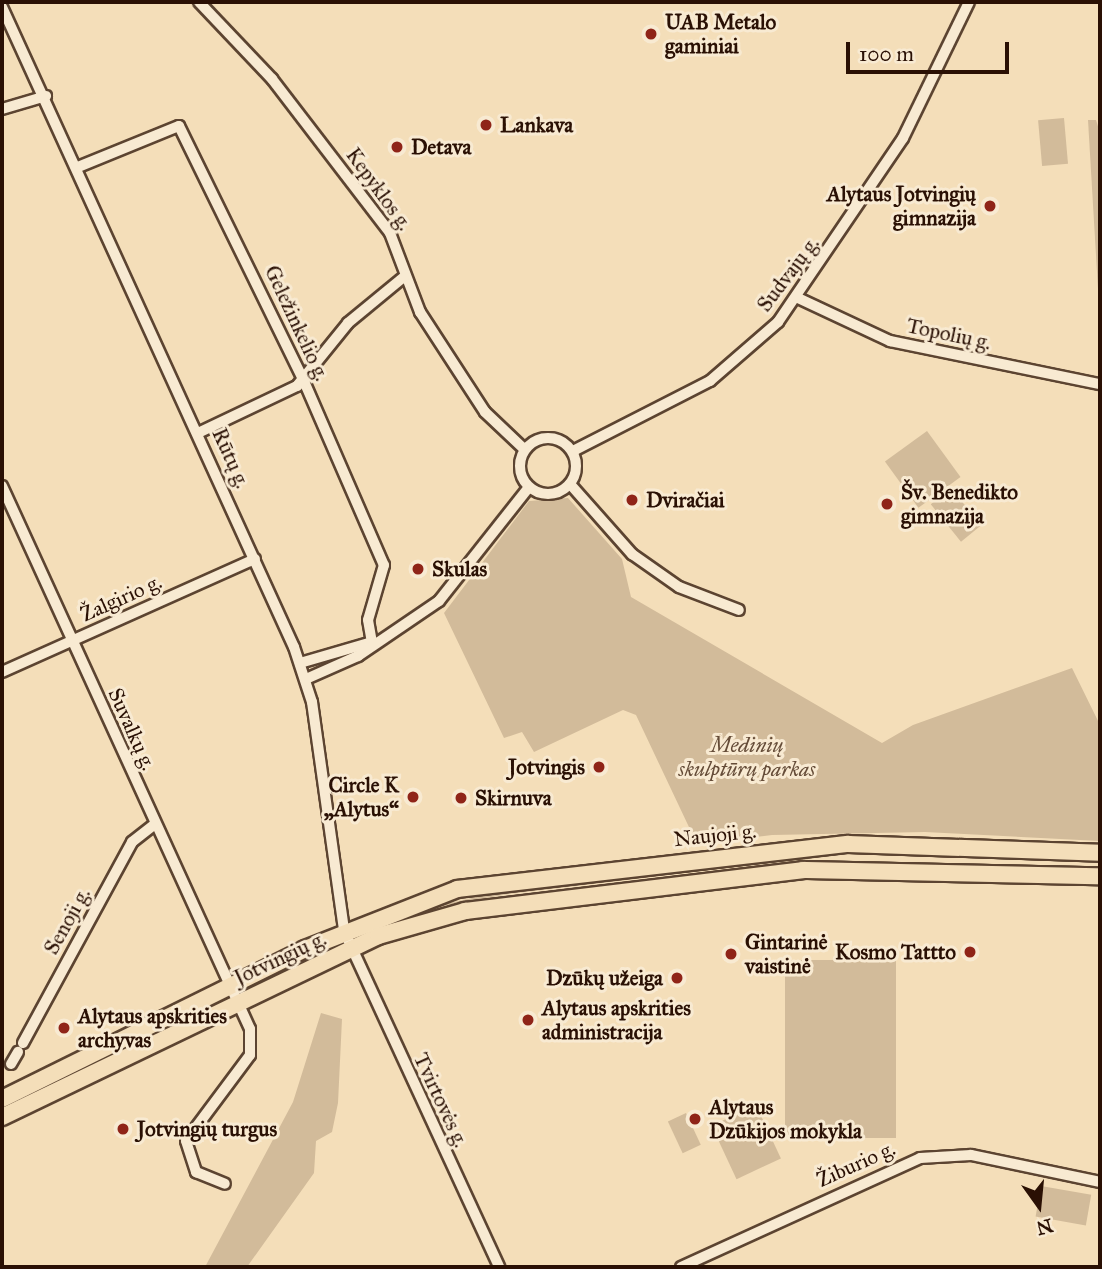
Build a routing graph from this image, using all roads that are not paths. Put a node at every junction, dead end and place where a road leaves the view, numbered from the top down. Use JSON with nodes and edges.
{"nodes":[{"id":1,"x":199,"y":2,"type":"edge"},
{"id":2,"x":217,"y":2,"type":"edge"},
{"id":3,"x":969,"y":2,"type":"edge"},
{"id":4,"x":2,"y":7,"type":"edge"},
{"id":5,"x":209,"y":10,"type":"junction"},
{"id":6,"x":46,"y":96,"type":"junction"},
{"id":7,"x":2,"y":109,"type":"edge"},
{"id":8,"x":78,"y":167,"type":"junction"},
{"id":9,"x":405,"y":276,"type":"junction"},
{"id":10,"x":798,"y":298,"type":"junction"},
{"id":11,"x":303,"y":379,"type":"junction"},
{"id":12,"x":1100,"y":384,"type":"edge"},
{"id":13,"x":198,"y":433,"type":"junction"},
{"id":14,"x":524,"y":449,"type":"junction"},
{"id":15,"x":573,"y":451,"type":"junction"},
{"id":16,"x":570,"y":484,"type":"junction"},
{"id":17,"x":2,"y":486,"type":"edge"},
{"id":18,"x":529,"y":487,"type":"junction"},
{"id":19,"x":255,"y":559,"type":"junction"},
{"id":20,"x":739,"y":610,"type":"dead end"},
{"id":21,"x":72,"y":641,"type":"junction"},
{"id":22,"x":372,"y":642,"type":"junction"},
{"id":23,"x":300,"y":663,"type":"junction"},
{"id":24,"x":2,"y":672,"type":"edge"},
{"id":25,"x":306,"y":679,"type":"junction"},
{"id":26,"x":154,"y":825,"type":"junction"},
{"id":27,"x":888,"y":843,"type":"junction"},
{"id":28,"x":1100,"y":853,"type":"edge"},
{"id":29,"x":888,"y":867,"type":"junction"},
{"id":30,"x":1100,"y":876,"type":"edge"},
{"id":31,"x":344,"y":931,"type":"junction"},
{"id":32,"x":351,"y":948,"type":"junction"},
{"id":33,"x":229,"y":986,"type":"junction"},
{"id":34,"x":237,"y":1002,"type":"junction"},
{"id":35,"x":11,"y":1065,"type":"dead end"},
{"id":36,"x":2,"y":1099,"type":"edge"},
{"id":37,"x":2,"y":1117,"type":"edge"},
{"id":38,"x":1100,"y":1182,"type":"edge"},
{"id":39,"x":225,"y":1184,"type":"dead end"},
{"id":40,"x":499,"y":1267,"type":"edge"},
{"id":41,"x":681,"y":1267,"type":"edge"}],
"edges":[{"from":1,"to":5,"type":"street","name":"Kepyklos g."},
{"from":2,"to":5,"type":"street"},
{"from":3,"to":10,"type":"street","name":"Sudvajų g."},
{"from":4,"to":6,"type":"street","name":"Rūtų g."},
{"from":5,"to":9,"type":"street","name":"Kepyklos g."},
{"from":6,"to":7,"type":"street"},
{"from":6,"to":8,"type":"street","name":"Rūtų g."},
{"from":8,"to":11,"type":"street","name":"Geležinkelio g."},
{"from":8,"to":13,"type":"street","name":"Rūtų g."},
{"from":9,"to":11,"type":"street"},
{"from":9,"to":14,"type":"street","name":"Kepyklos g."},
{"from":10,"to":12,"type":"street","name":"Topolių g."},
{"from":10,"to":15,"type":"street","name":"Sudvajų g."},
{"from":11,"to":13,"type":"street"},
{"from":11,"to":22,"type":"street","name":"Geležinkelio g."},
{"from":13,"to":19,"type":"street","name":"Rūtų g."},
{"from":14,"to":15,"type":"street"},
{"from":14,"to":18,"type":"street"},
{"from":15,"to":16,"type":"street"},
{"from":16,"to":18,"type":"street"},
{"from":16,"to":20,"type":"street"},
{"from":17,"to":21,"type":"street","name":"Suvalkų g."},
{"from":18,"to":22,"type":"street"},
{"from":19,"to":21,"type":"street","name":"Žalgirio g."},
{"from":19,"to":23,"type":"street","name":"Rūtų g."},
{"from":21,"to":24,"type":"street","name":"Žalgirio g."},
{"from":21,"to":26,"type":"street","name":"Suvalkų g."},
{"from":22,"to":23,"type":"street"},
{"from":22,"to":25,"type":"street"},
{"from":23,"to":25,"type":"street","name":"Rūtų g."},
{"from":25,"to":31,"type":"street","name":"Rūtų g."},
{"from":26,"to":33,"type":"street","name":"Suvalkų g."},
{"from":26,"to":35,"type":"street","name":"Senoji g."},
{"from":27,"to":28,"type":"main road","name":"Naujoji g."},
{"from":27,"to":29,"type":"main road"},
{"from":27,"to":31,"type":"main road","name":"Naujoji g."},
{"from":29,"to":30,"type":"main road","name":"Naujoji g."},
{"from":29,"to":32,"type":"main road","name":"Naujoji g."},
{"from":31,"to":32,"type":"street","name":"Rūtų g."},
{"from":31,"to":33,"type":"main road","name":"Jotvingių g."},
{"from":32,"to":34,"type":"main road","name":"Jotvingių g."},
{"from":32,"to":40,"type":"street","name":"Tvirtovės g."},
{"from":33,"to":34,"type":"street","name":"Suvalkų g."},
{"from":33,"to":36,"type":"main road","name":"Jotvingių g."},
{"from":34,"to":37,"type":"main road","name":"Jotvingių g."},
{"from":34,"to":39,"type":"street","name":"Suvalkų g."},
{"from":38,"to":41,"type":"street","name":"Žiburio g."}]}
